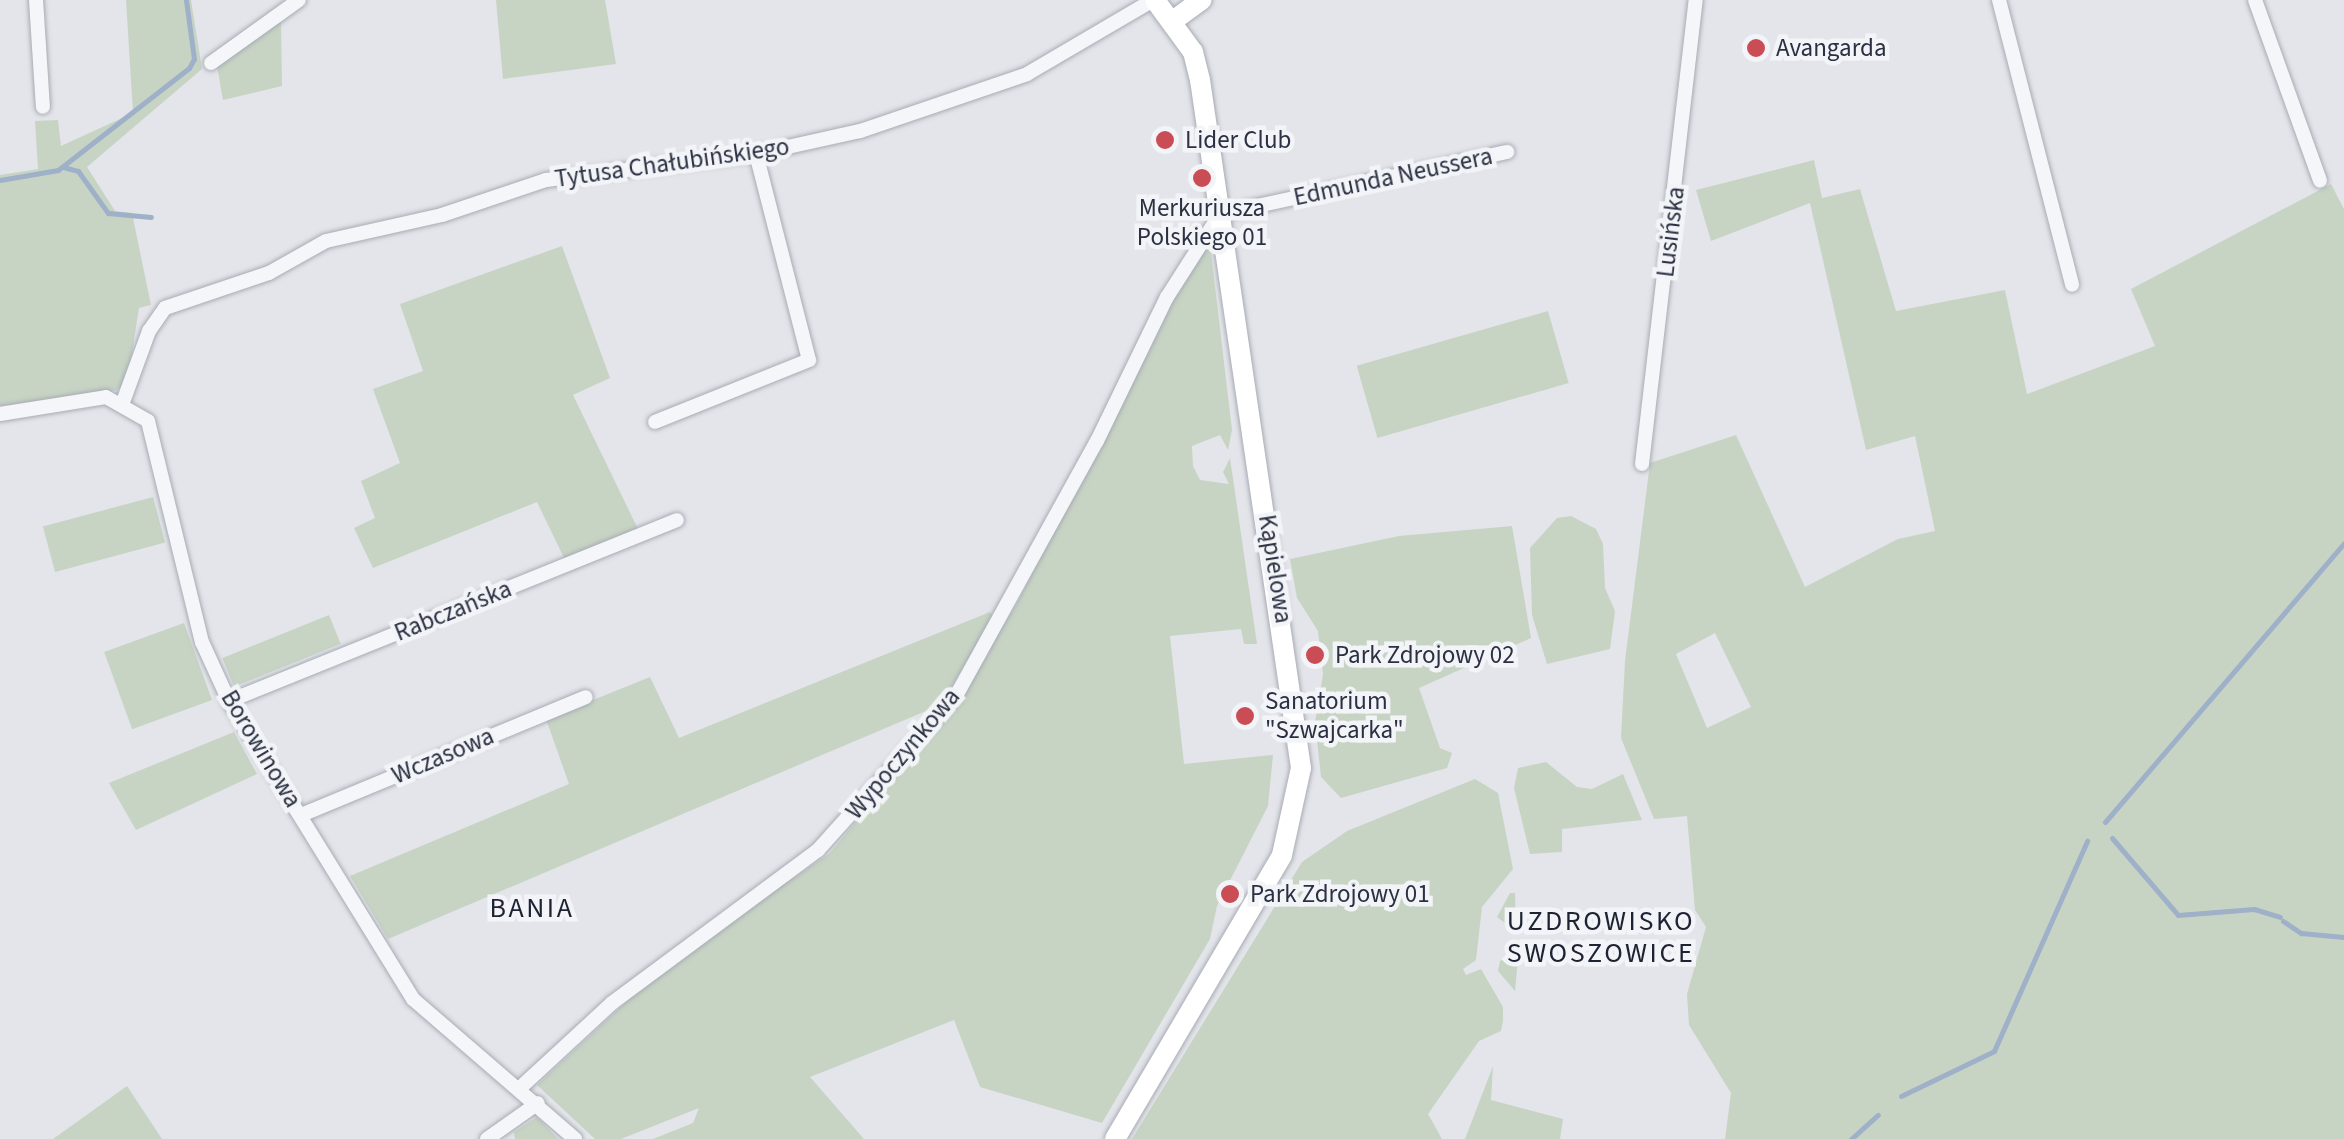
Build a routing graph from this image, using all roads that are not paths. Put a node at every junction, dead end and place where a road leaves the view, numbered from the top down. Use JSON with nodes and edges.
{"nodes":[{"id":1,"x":36,"y":0,"type":"edge"},
{"id":2,"x":299,"y":0,"type":"edge"},
{"id":3,"x":1154,"y":0,"type":"edge"},
{"id":4,"x":1202,"y":0,"type":"edge"},
{"id":5,"x":1696,"y":0,"type":"edge"},
{"id":6,"x":2000,"y":0,"type":"edge"},
{"id":7,"x":2256,"y":0,"type":"edge"},
{"id":8,"x":1174,"y":20,"type":"junction"},
{"id":9,"x":211,"y":63,"type":"dead end"},
{"id":10,"x":43,"y":107,"type":"dead end"},
{"id":11,"x":1507,"y":152,"type":"dead end"},
{"id":12,"x":756,"y":154,"type":"junction"},
{"id":13,"x":2320,"y":181,"type":"dead end"},
{"id":14,"x":1220,"y":214,"type":"junction"},
{"id":15,"x":2072,"y":285,"type":"dead end"},
{"id":16,"x":124,"y":402,"type":"junction"},
{"id":17,"x":0,"y":414,"type":"edge"},
{"id":18,"x":656,"y":422,"type":"dead end"},
{"id":19,"x":1642,"y":464,"type":"dead end"},
{"id":20,"x":677,"y":520,"type":"dead end"},
{"id":21,"x":586,"y":697,"type":"dead end"},
{"id":22,"x":229,"y":700,"type":"junction"},
{"id":23,"x":300,"y":815,"type":"junction"},
{"id":24,"x":521,"y":1087,"type":"junction"},
{"id":25,"x":538,"y":1103,"type":"junction"},
{"id":26,"x":487,"y":1139,"type":"edge"},
{"id":27,"x":575,"y":1139,"type":"edge"},
{"id":28,"x":1115,"y":1139,"type":"edge"}],
"edges":[{"from":1,"to":10,"type":"street"},
{"from":2,"to":9,"type":"street"},
{"from":3,"to":8,"type":"street","name":"Kąpielowa"},
{"from":3,"to":12,"type":"street","name":"Tytusa Chałubińskiego"},
{"from":4,"to":8,"type":"street"},
{"from":5,"to":19,"type":"street","name":"Lusińska"},
{"from":6,"to":15,"type":"street"},
{"from":7,"to":13,"type":"street"},
{"from":8,"to":14,"type":"street","name":"Kąpielowa"},
{"from":11,"to":14,"type":"street","name":"Edmunda Neussera"},
{"from":12,"to":16,"type":"street","name":"Tytusa Chałubińskiego"},
{"from":12,"to":18,"type":"street"},
{"from":14,"to":24,"type":"street","name":"Wypoczynkowa"},
{"from":14,"to":28,"type":"street","name":"Kąpielowa"},
{"from":16,"to":17,"type":"street"},
{"from":16,"to":22,"type":"street","name":"Borowinowa"},
{"from":20,"to":22,"type":"street","name":"Rabczańska"},
{"from":21,"to":23,"type":"street","name":"Wczasowa"},
{"from":22,"to":23,"type":"street","name":"Borowinowa"},
{"from":23,"to":24,"type":"street","name":"Borowinowa"},
{"from":24,"to":25,"type":"street","name":"Borowinowa"},
{"from":25,"to":26,"type":"street"},
{"from":25,"to":27,"type":"street","name":"Borowinowa"}]}
